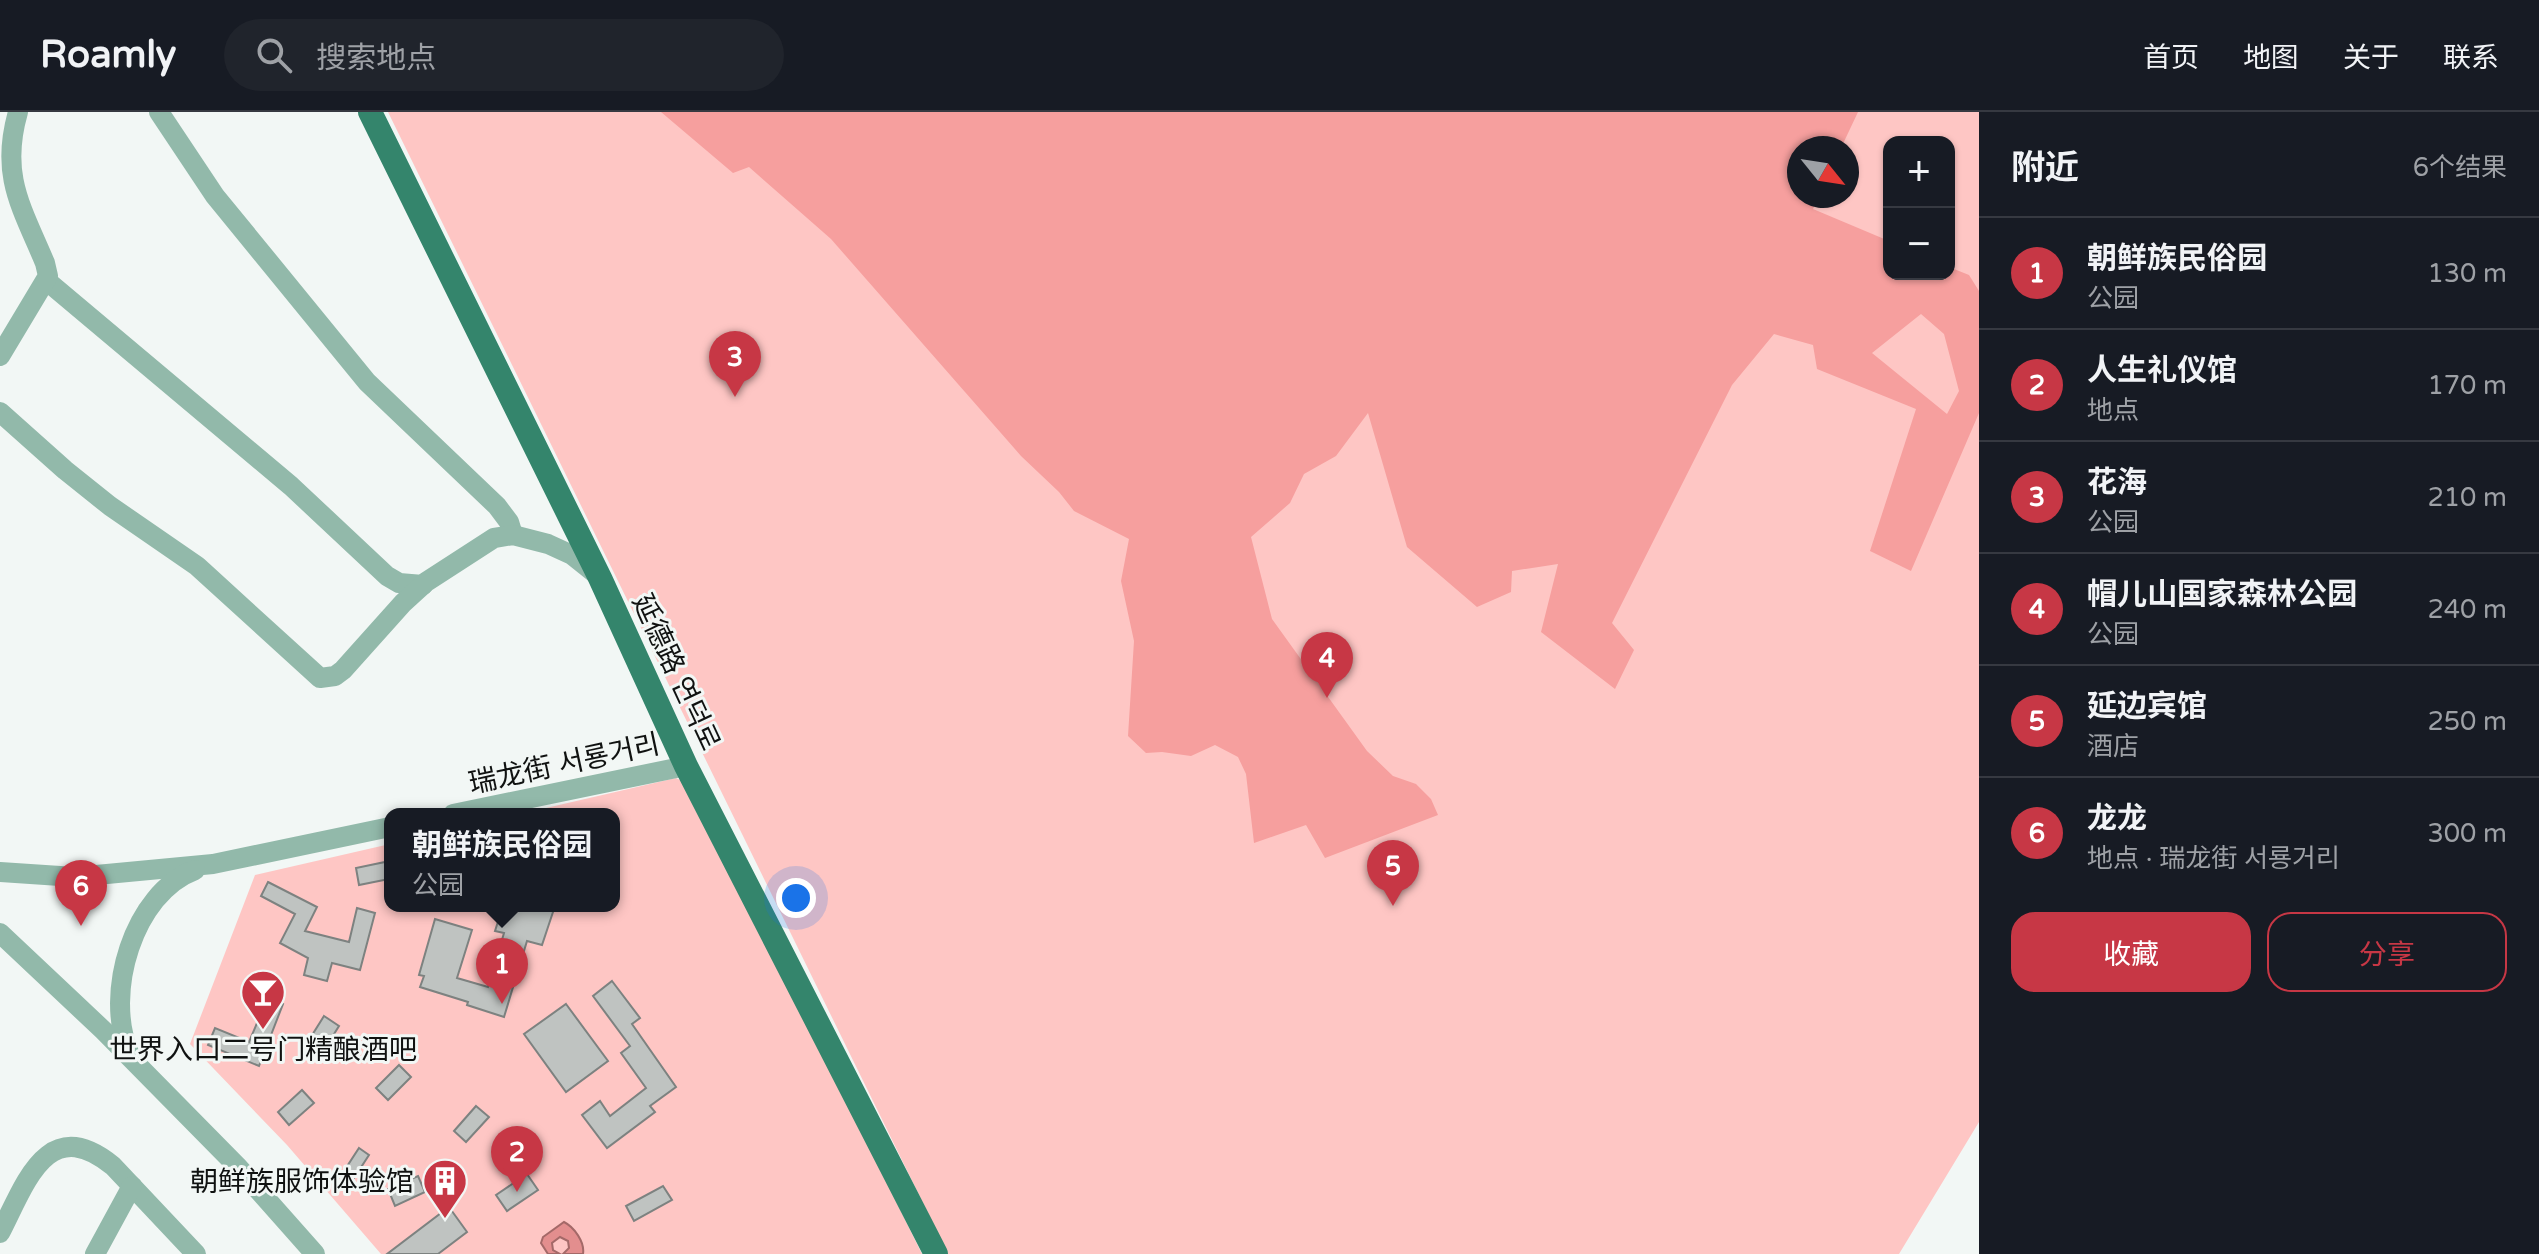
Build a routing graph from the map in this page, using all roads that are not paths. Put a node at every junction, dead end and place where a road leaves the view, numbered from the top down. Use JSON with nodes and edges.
{"nodes":[{"id":1,"x":18,"y":112,"type":"edge"},
{"id":2,"x":159,"y":112,"type":"edge"},
{"id":3,"x":370,"y":112,"type":"edge"},
{"id":4,"x":47,"y":281,"type":"junction"},
{"id":5,"x":0,"y":356,"type":"edge"},
{"id":6,"x":0,"y":412,"type":"edge"},
{"id":7,"x":513,"y":535,"type":"junction"},
{"id":8,"x":600,"y":578,"type":"junction"},
{"id":9,"x":423,"y":585,"type":"junction"},
{"id":10,"x":686,"y":766,"type":"junction"},
{"id":11,"x":482,"y":808,"type":"edge"},
{"id":12,"x":384,"y":828,"type":"edge"},
{"id":13,"x":213,"y":864,"type":"junction"},
{"id":14,"x":10,"y":873,"type":"edge"},
{"id":15,"x":0,"y":889,"type":"edge"},
{"id":16,"x":2,"y":938,"type":"edge"},
{"id":17,"x":133,"y":1062,"type":"junction"},
{"id":18,"x":132,"y":1186,"type":"junction"},
{"id":19,"x":0,"y":1233,"type":"edge"},
{"id":20,"x":95,"y":1254,"type":"edge"},
{"id":21,"x":196,"y":1254,"type":"edge"},
{"id":22,"x":315,"y":1254,"type":"edge"},
{"id":23,"x":936,"y":1254,"type":"edge"}],
"edges":[{"from":1,"to":4,"type":"street"},
{"from":2,"to":7,"type":"street"},
{"from":3,"to":8,"type":"main road","name":"延德路 연덕로"},
{"from":4,"to":5,"type":"street"},
{"from":4,"to":9,"type":"street"},
{"from":6,"to":9,"type":"street"},
{"from":7,"to":8,"type":"street"},
{"from":7,"to":9,"type":"street"},
{"from":8,"to":10,"type":"main road","name":"延德路 연덕로"},
{"from":10,"to":11,"type":"street","name":"瑞龙街 서룡거리"},
{"from":10,"to":23,"type":"main road","name":"延德路 연덕로"},
{"from":12,"to":13,"type":"street"},
{"from":13,"to":14,"type":"street"},
{"from":13,"to":17,"type":"street"},
{"from":14,"to":15,"type":"street"},
{"from":16,"to":17,"type":"street"},
{"from":17,"to":22,"type":"street"},
{"from":18,"to":19,"type":"street"},
{"from":18,"to":20,"type":"street"},
{"from":18,"to":21,"type":"street"}]}
